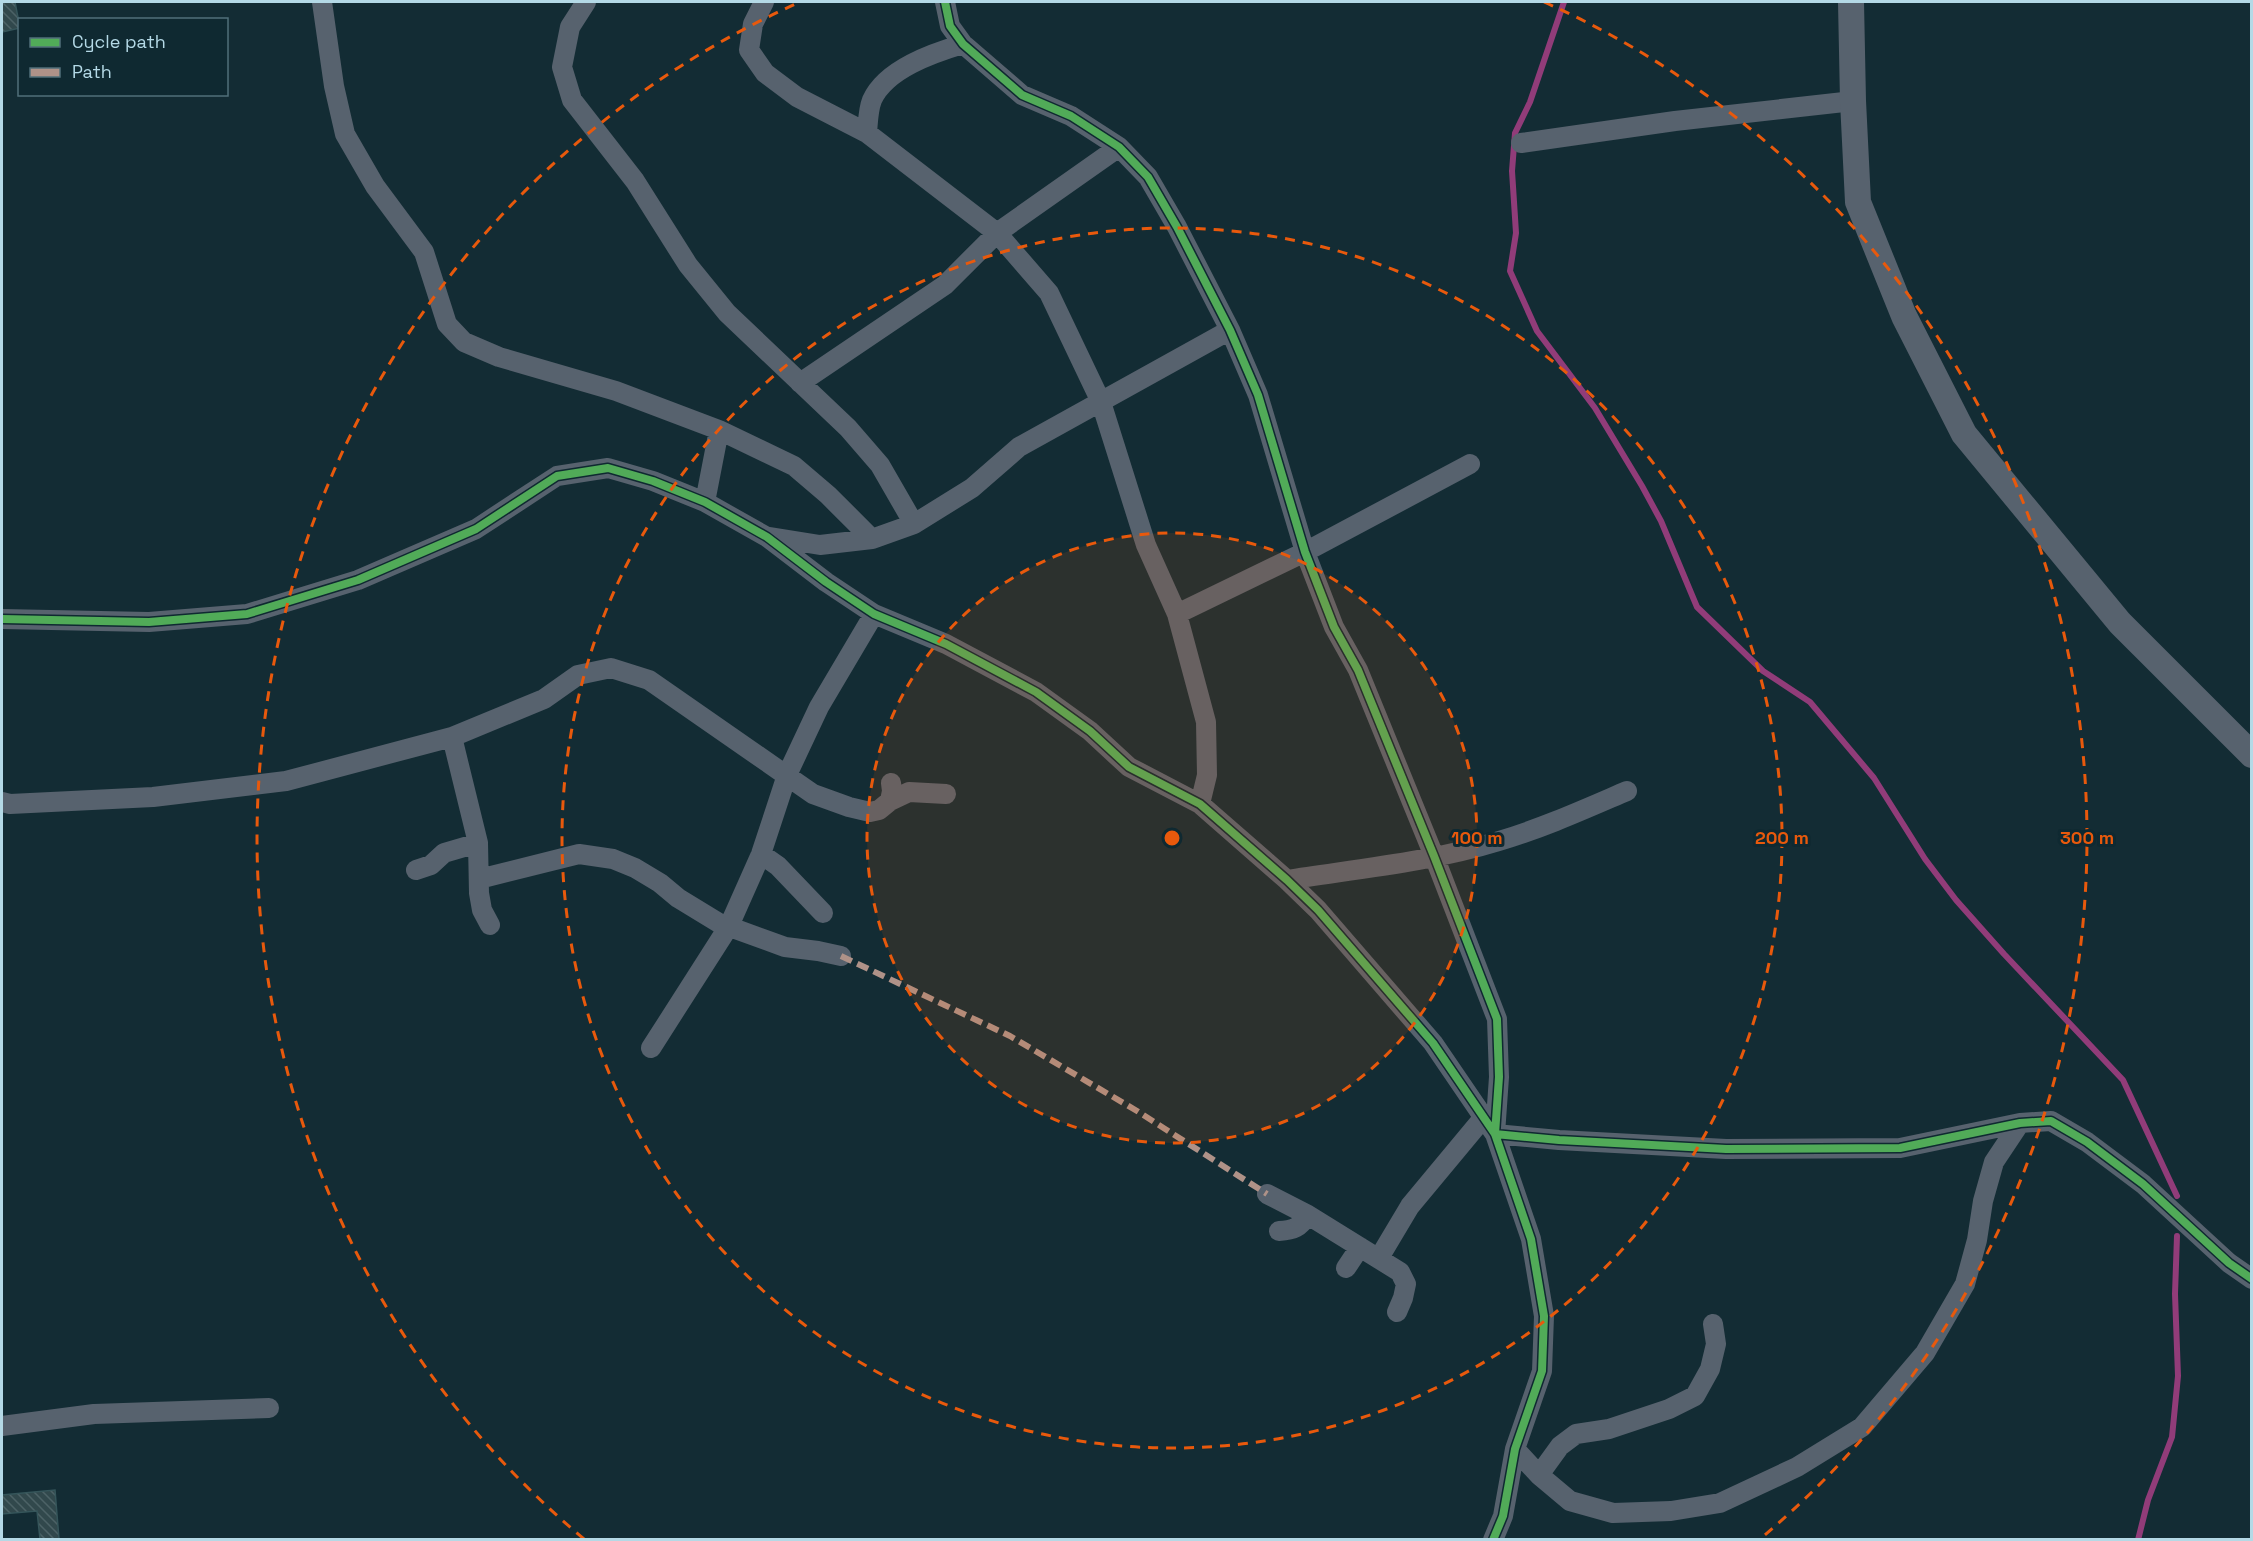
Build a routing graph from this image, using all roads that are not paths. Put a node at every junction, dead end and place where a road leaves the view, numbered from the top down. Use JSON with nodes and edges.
{"nodes":[{"id":1,"x":322,"y":2,"type":"edge"},
{"id":2,"x":586,"y":2,"type":"edge"},
{"id":3,"x":764,"y":2,"type":"edge"},
{"id":4,"x":1851,"y":2,"type":"edge"},
{"id":5,"x":952,"y":3,"type":"edge"},
{"id":6,"x":963,"y":44,"type":"junction"},
{"id":7,"x":1853,"y":101,"type":"junction"},
{"id":8,"x":867,"y":133,"type":"junction"},
{"id":9,"x":1521,"y":143,"type":"dead end"},
{"id":10,"x":1119,"y":147,"type":"junction"},
{"id":11,"x":997,"y":233,"type":"junction"},
{"id":12,"x":1230,"y":330,"type":"junction"},
{"id":13,"x":800,"y":383,"type":"junction"},
{"id":14,"x":1101,"y":402,"type":"junction"},
{"id":15,"x":719,"y":430,"type":"junction"},
{"id":16,"x":1470,"y":464,"type":"dead end"},
{"id":17,"x":705,"y":502,"type":"junction"},
{"id":18,"x":914,"y":524,"type":"junction"},
{"id":19,"x":767,"y":537,"type":"junction"},
{"id":20,"x":872,"y":539,"type":"junction"},
{"id":21,"x":1305,"y":552,"type":"junction"},
{"id":22,"x":874,"y":614,"type":"junction"},
{"id":23,"x":1178,"y":614,"type":"junction"},
{"id":24,"x":2,"y":619,"type":"edge"},
{"id":25,"x":452,"y":737,"type":"junction"},
{"id":26,"x":2252,"y":755,"type":"edge"},
{"id":27,"x":788,"y":776,"type":"junction"},
{"id":28,"x":1628,"y":791,"type":"dead end"},
{"id":29,"x":946,"y":794,"type":"dead end"},
{"id":30,"x":2,"y":802,"type":"edge"},
{"id":31,"x":1200,"y":804,"type":"junction"},
{"id":32,"x":478,"y":843,"type":"junction"},
{"id":33,"x":761,"y":854,"type":"junction"},
{"id":34,"x":1434,"y":856,"type":"junction"},
{"id":35,"x":416,"y":870,"type":"dead end"},
{"id":36,"x":479,"y":879,"type":"junction"},
{"id":37,"x":1287,"y":880,"type":"junction"},
{"id":38,"x":823,"y":913,"type":"dead end"},
{"id":39,"x":490,"y":925,"type":"dead end"},
{"id":40,"x":729,"y":926,"type":"junction"},
{"id":41,"x":841,"y":956,"type":"dead end"},
{"id":42,"x":651,"y":1048,"type":"dead end"},
{"id":43,"x":1484,"y":1117,"type":"junction"},
{"id":44,"x":2020,"y":1123,"type":"junction"},
{"id":45,"x":1495,"y":1134,"type":"junction"},
{"id":46,"x":1267,"y":1194,"type":"dead end"},
{"id":47,"x":1308,"y":1215,"type":"junction"},
{"id":48,"x":1279,"y":1231,"type":"dead end"},
{"id":49,"x":1360,"y":1247,"type":"junction"},
{"id":50,"x":1378,"y":1258,"type":"junction"},
{"id":51,"x":1346,"y":1268,"type":"dead end"},
{"id":52,"x":2252,"y":1279,"type":"edge"},
{"id":53,"x":1397,"y":1312,"type":"dead end"},
{"id":54,"x":1713,"y":1324,"type":"dead end"},
{"id":55,"x":269,"y":1408,"type":"dead end"},
{"id":56,"x":2,"y":1426,"type":"edge"},
{"id":57,"x":1515,"y":1449,"type":"junction"},
{"id":58,"x":1539,"y":1475,"type":"junction"},
{"id":59,"x":1493,"y":1539,"type":"edge"}],
"edges":[{"from":1,"to":15,"type":"street"},
{"from":2,"to":13,"type":"street"},
{"from":3,"to":8,"type":"street"},
{"from":4,"to":7,"type":"street"},
{"from":5,"to":6,"type":"street"},
{"from":6,"to":8,"type":"street"},
{"from":6,"to":10,"type":"street"},
{"from":7,"to":9,"type":"street"},
{"from":7,"to":26,"type":"street"},
{"from":8,"to":11,"type":"street"},
{"from":10,"to":11,"type":"street"},
{"from":10,"to":12,"type":"street"},
{"from":11,"to":13,"type":"street"},
{"from":11,"to":14,"type":"street"},
{"from":12,"to":14,"type":"street"},
{"from":12,"to":21,"type":"street"},
{"from":13,"to":18,"type":"street"},
{"from":14,"to":18,"type":"street"},
{"from":14,"to":23,"type":"street"},
{"from":15,"to":17,"type":"street"},
{"from":15,"to":20,"type":"street"},
{"from":16,"to":21,"type":"street"},
{"from":17,"to":19,"type":"street"},
{"from":17,"to":24,"type":"street"},
{"from":18,"to":20,"type":"street"},
{"from":19,"to":20,"type":"street"},
{"from":19,"to":22,"type":"street"},
{"from":21,"to":23,"type":"street"},
{"from":21,"to":34,"type":"street"},
{"from":22,"to":27,"type":"street"},
{"from":22,"to":31,"type":"street"},
{"from":23,"to":31,"type":"street"},
{"from":25,"to":27,"type":"street"},
{"from":25,"to":30,"type":"street"},
{"from":25,"to":32,"type":"street"},
{"from":27,"to":29,"type":"street"},
{"from":27,"to":33,"type":"street"},
{"from":28,"to":34,"type":"street"},
{"from":31,"to":37,"type":"street"},
{"from":32,"to":35,"type":"street"},
{"from":32,"to":36,"type":"street"},
{"from":33,"to":38,"type":"street"},
{"from":33,"to":40,"type":"street"},
{"from":34,"to":37,"type":"street"},
{"from":34,"to":45,"type":"street"},
{"from":36,"to":39,"type":"street"},
{"from":36,"to":40,"type":"street"},
{"from":37,"to":43,"type":"street"},
{"from":40,"to":41,"type":"street"},
{"from":40,"to":42,"type":"street"},
{"from":43,"to":45,"type":"street"},
{"from":43,"to":50,"type":"street"},
{"from":44,"to":45,"type":"street"},
{"from":44,"to":52,"type":"street"},
{"from":44,"to":58,"type":"street"},
{"from":45,"to":57,"type":"street"},
{"from":46,"to":47,"type":"street"},
{"from":47,"to":48,"type":"street"},
{"from":47,"to":49,"type":"street"},
{"from":49,"to":50,"type":"street"},
{"from":49,"to":51,"type":"street"},
{"from":50,"to":53,"type":"street"},
{"from":54,"to":58,"type":"street"},
{"from":55,"to":56,"type":"street"},
{"from":57,"to":58,"type":"street"},
{"from":57,"to":59,"type":"street"}]}
